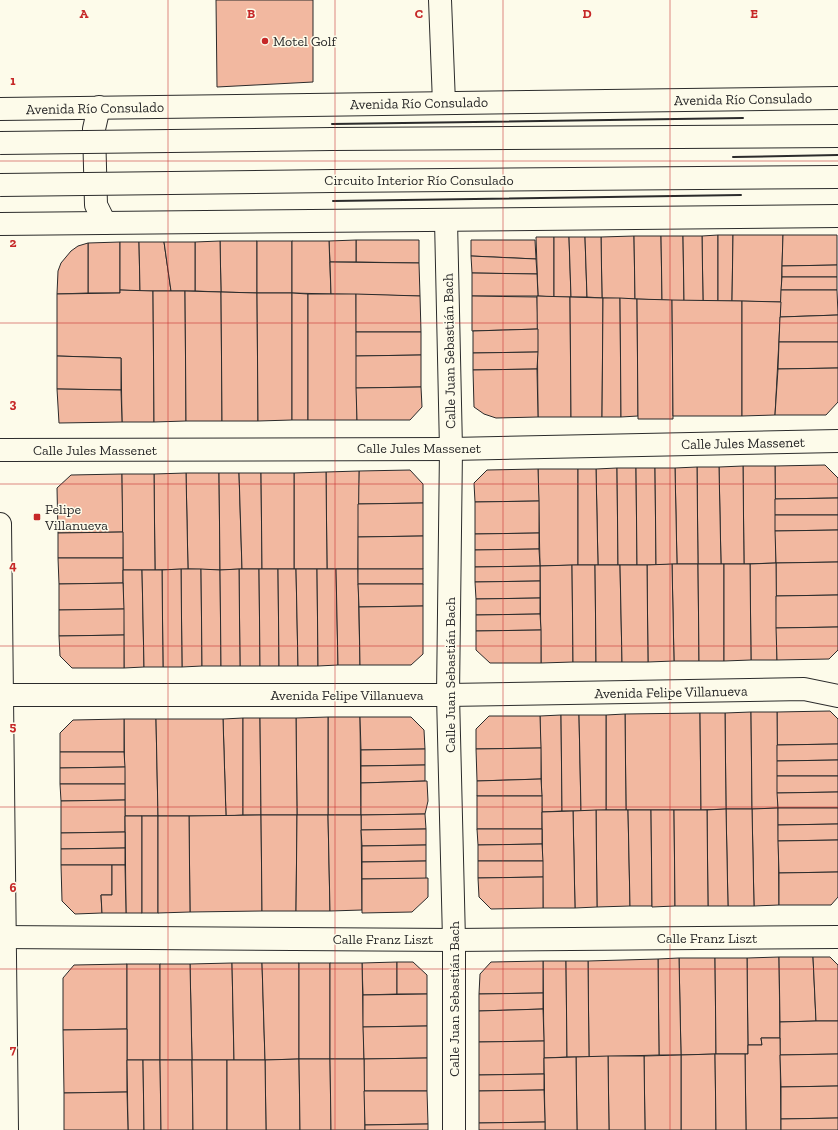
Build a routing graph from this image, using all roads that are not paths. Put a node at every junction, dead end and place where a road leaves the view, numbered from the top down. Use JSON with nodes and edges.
{"nodes":[{"id":1,"x":440,"y":0,"type":"edge"},
{"id":2,"x":838,"y":98,"type":"edge"},
{"id":3,"x":444,"y":103,"type":"junction"},
{"id":4,"x":99,"y":107,"type":"junction"},
{"id":5,"x":0,"y":109,"type":"edge"},
{"id":6,"x":838,"y":136,"type":"edge"},
{"id":7,"x":0,"y":143,"type":"edge"},
{"id":8,"x":838,"y":177,"type":"edge"},
{"id":9,"x":0,"y":185,"type":"edge"},
{"id":10,"x":838,"y":216,"type":"edge"},
{"id":11,"x":446,"y":220,"type":"junction"},
{"id":12,"x":105,"y":223,"type":"junction"},
{"id":13,"x":0,"y":224,"type":"edge"},
{"id":14,"x":838,"y":441,"type":"edge"},
{"id":15,"x":451,"y":449,"type":"junction"},
{"id":16,"x":0,"y":450,"type":"edge"},
{"id":17,"x":0,"y":524,"type":"edge"},
{"id":18,"x":1,"y":695,"type":"edge"},
{"id":19,"x":448,"y":695,"type":"junction"},
{"id":20,"x":838,"y":696,"type":"edge"},
{"id":21,"x":3,"y":937,"type":"edge"},
{"id":22,"x":838,"y":937,"type":"edge"},
{"id":23,"x":454,"y":940,"type":"junction"},
{"id":24,"x":7,"y":1130,"type":"edge"},
{"id":25,"x":454,"y":1130,"type":"edge"}],
"edges":[{"from":1,"to":3,"type":"main road"},
{"from":2,"to":3,"type":"main road","name":"Avenida Río Consulado"},
{"from":3,"to":4,"type":"main road","name":"Avenida Río Consulado"},
{"from":4,"to":5,"type":"main road","name":"Avenida Río Consulado"},
{"from":4,"to":12,"type":"main road"},
{"from":6,"to":7,"type":"main road","bridge":true},
{"from":8,"to":9,"type":"main road","name":"Circuito Interior Río Consulado","bridge":true},
{"from":10,"to":11,"type":"main road"},
{"from":11,"to":12,"type":"main road"},
{"from":11,"to":15,"type":"main road","name":"Calle Juan Sebastián Bach"},
{"from":12,"to":13,"type":"main road"},
{"from":14,"to":15,"type":"main road","name":"Calle Jules Massenet"},
{"from":15,"to":16,"type":"main road","name":"Calle Jules Massenet"},
{"from":15,"to":19,"type":"main road","name":"Calle Juan Sebastián Bach"},
{"from":17,"to":18,"type":"main road"},
{"from":18,"to":19,"type":"main road","name":"Avenida Felipe Villanueva"},
{"from":18,"to":21,"type":"main road"},
{"from":19,"to":20,"type":"main road","name":"Avenida Felipe Villanueva"},
{"from":19,"to":23,"type":"main road","name":"Calle Juan Sebastián Bach"},
{"from":21,"to":23,"type":"main road","name":"Calle Franz Liszt"},
{"from":21,"to":24,"type":"main road"},
{"from":22,"to":23,"type":"main road","name":"Calle Franz Liszt"},
{"from":23,"to":25,"type":"main road","name":"Calle Juan Sebastián Bach"}]}
